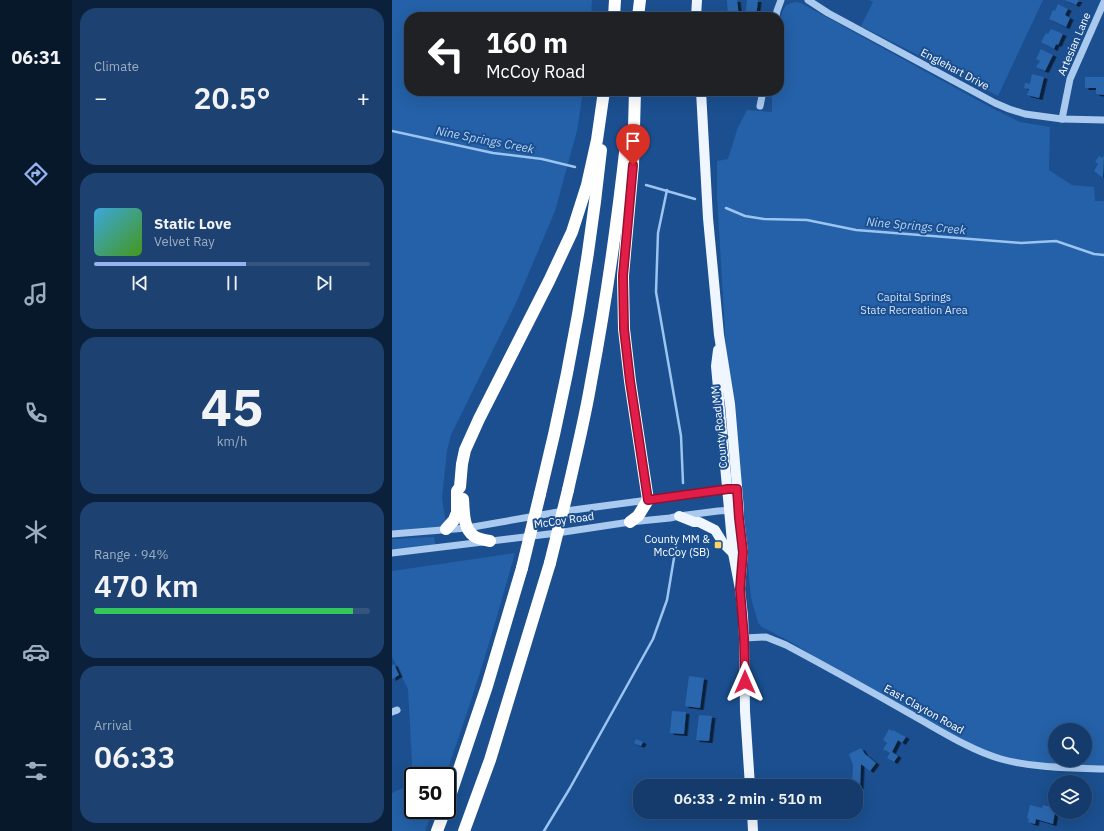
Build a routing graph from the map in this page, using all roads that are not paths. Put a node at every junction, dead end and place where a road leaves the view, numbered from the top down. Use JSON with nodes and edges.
{"nodes":[{"id":1,"x":615,"y":0,"type":"edge"},
{"id":2,"x":640,"y":0,"type":"edge"},
{"id":3,"x":697,"y":0,"type":"edge"},
{"id":4,"x":781,"y":0,"type":"edge"},
{"id":5,"x":808,"y":0,"type":"edge"},
{"id":6,"x":1104,"y":2,"type":"edge"},
{"id":7,"x":614,"y":12,"type":"edge"},
{"id":8,"x":639,"y":12,"type":"edge"},
{"id":9,"x":696,"y":12,"type":"edge"},
{"id":10,"x":777,"y":12,"type":"edge"},
{"id":11,"x":603,"y":96,"type":"edge"},
{"id":12,"x":607,"y":96,"type":"edge"},
{"id":13,"x":631,"y":96,"type":"edge"},
{"id":14,"x":635,"y":96,"type":"edge"},
{"id":15,"x":701,"y":96,"type":"edge"},
{"id":16,"x":762,"y":96,"type":"edge"},
{"id":17,"x":760,"y":106,"type":"dead end"},
{"id":18,"x":1062,"y":119,"type":"junction"},
{"id":19,"x":1104,"y":120,"type":"edge"},
{"id":20,"x":460,"y":487,"type":"junction"},
{"id":21,"x":733,"y":489,"type":"junction"},
{"id":22,"x":648,"y":500,"type":"junction"},
{"id":23,"x":729,"y":510,"type":"junction"},
{"id":24,"x":739,"y":510,"type":"junction"},
{"id":25,"x":679,"y":516,"type":"junction"},
{"id":26,"x":630,"y":522,"type":"junction"},
{"id":27,"x":467,"y":528,"type":"junction"},
{"id":28,"x":446,"y":529,"type":"junction"},
{"id":29,"x":392,"y":534,"type":"edge"},
{"id":30,"x":490,"y":542,"type":"junction"},
{"id":31,"x":392,"y":553,"type":"edge"},
{"id":32,"x":733,"y":553,"type":"junction"},
{"id":33,"x":740,"y":589,"type":"junction"},
{"id":34,"x":744,"y":638,"type":"junction"},
{"id":35,"x":1104,"y":769,"type":"edge"},
{"id":36,"x":456,"y":778,"type":"edge"},
{"id":37,"x":750,"y":779,"type":"edge"},
{"id":38,"x":442,"y":819,"type":"edge"},
{"id":39,"x":752,"y":819,"type":"edge"},
{"id":40,"x":437,"y":831,"type":"edge"},
{"id":41,"x":464,"y":831,"type":"edge"},
{"id":42,"x":753,"y":831,"type":"edge"}],
"edges":[{"from":1,"to":7,"type":"highway"},
{"from":2,"to":8,"type":"highway"},
{"from":3,"to":9,"type":"main road"},
{"from":4,"to":10,"type":"street"},
{"from":5,"to":18,"type":"street","name":"Englehart Drive"},
{"from":6,"to":18,"type":"street","name":"Artesian Lane"},
{"from":11,"to":20,"type":"highway"},
{"from":12,"to":36,"type":"highway","bridge":true},
{"from":13,"to":41,"type":"highway","bridge":true},
{"from":14,"to":22,"type":"highway"},
{"from":15,"to":21,"type":"main road","name":"County Road MM"},
{"from":16,"to":17,"type":"street"},
{"from":18,"to":19,"type":"street","name":"Englehart Drive"},
{"from":20,"to":27,"type":"highway"},
{"from":20,"to":28,"type":"highway"},
{"from":21,"to":22,"type":"street","name":"McCoy Road"},
{"from":21,"to":23,"type":"main road","name":"County Road MM"},
{"from":21,"to":24,"type":"main road","name":"County Road MM"},
{"from":22,"to":26,"type":"highway"},
{"from":22,"to":27,"type":"street","name":"McCoy Road"},
{"from":23,"to":24,"type":"street","name":"McCoy Road"},
{"from":23,"to":25,"type":"street","name":"McCoy Road"},
{"from":23,"to":32,"type":"main road","name":"County Road MM"},
{"from":24,"to":33,"type":"main road","name":"County Road MM"},
{"from":25,"to":26,"type":"street","name":"McCoy Road"},
{"from":25,"to":32,"type":"main road"},
{"from":26,"to":30,"type":"street","name":"McCoy Road"},
{"from":27,"to":28,"type":"street","name":"McCoy Road"},
{"from":27,"to":30,"type":"highway"},
{"from":28,"to":29,"type":"street","name":"McCoy Road"},
{"from":30,"to":31,"type":"street","name":"McCoy Road"},
{"from":32,"to":33,"type":"main road","name":"County Road MM"},
{"from":33,"to":34,"type":"main road","name":"County Road MM"},
{"from":34,"to":35,"type":"street","name":"East Clayton Road"},
{"from":34,"to":37,"type":"main road","name":"County Road MM"},
{"from":38,"to":40,"type":"highway"},
{"from":39,"to":42,"type":"main road"}]}
